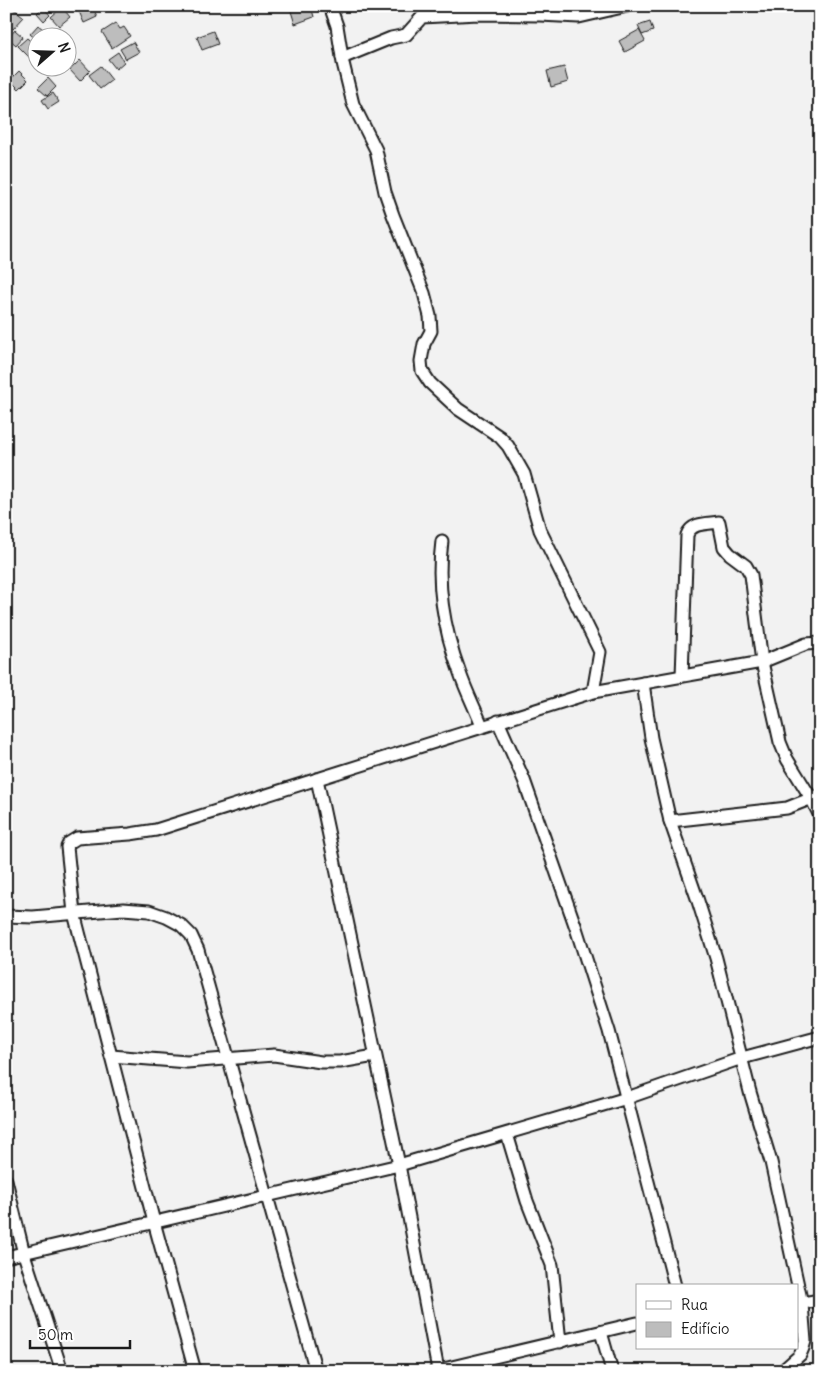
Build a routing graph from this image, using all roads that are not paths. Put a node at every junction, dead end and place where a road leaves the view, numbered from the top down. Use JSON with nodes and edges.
{"nodes":[{"id":1,"x":330,"y":6,"type":"edge"},
{"id":2,"x":626,"y":6,"type":"edge"},
{"id":3,"x":342,"y":58,"type":"junction"},
{"id":4,"x":442,"y":541,"type":"dead end"},
{"id":5,"x":820,"y":643,"type":"edge"},
{"id":6,"x":762,"y":662,"type":"junction"},
{"id":7,"x":682,"y":676,"type":"junction"},
{"id":8,"x":643,"y":683,"type":"junction"},
{"id":9,"x":593,"y":692,"type":"junction"},
{"id":10,"x":498,"y":721,"type":"junction"},
{"id":11,"x":482,"y":726,"type":"junction"},
{"id":12,"x":317,"y":779,"type":"junction"},
{"id":13,"x":816,"y":797,"type":"edge"},
{"id":14,"x":820,"y":816,"type":"edge"},
{"id":15,"x":670,"y":821,"type":"junction"},
{"id":16,"x":74,"y":913,"type":"junction"},
{"id":17,"x":6,"y":916,"type":"edge"},
{"id":18,"x":820,"y":1036,"type":"edge"},
{"id":19,"x":111,"y":1056,"type":"junction"},
{"id":20,"x":375,"y":1056,"type":"junction"},
{"id":21,"x":229,"y":1058,"type":"junction"},
{"id":22,"x":742,"y":1058,"type":"junction"},
{"id":23,"x":627,"y":1098,"type":"junction"},
{"id":24,"x":507,"y":1134,"type":"junction"},
{"id":25,"x":399,"y":1165,"type":"junction"},
{"id":26,"x":6,"y":1180,"type":"edge"},
{"id":27,"x":268,"y":1195,"type":"junction"},
{"id":28,"x":154,"y":1222,"type":"junction"},
{"id":29,"x":24,"y":1254,"type":"junction"},
{"id":30,"x":6,"y":1258,"type":"edge"},
{"id":31,"x":674,"y":1284,"type":"edge"},
{"id":32,"x":796,"y":1284,"type":"edge"},
{"id":33,"x":820,"y":1300,"type":"edge"},
{"id":34,"x":800,"y":1304,"type":"edge"},
{"id":35,"x":636,"y":1322,"type":"edge"},
{"id":36,"x":601,"y":1332,"type":"junction"},
{"id":37,"x":560,"y":1342,"type":"junction"},
{"id":38,"x":437,"y":1370,"type":"edge"},
{"id":39,"x":62,"y":1371,"type":"edge"},
{"id":40,"x":195,"y":1371,"type":"edge"},
{"id":41,"x":316,"y":1371,"type":"edge"},
{"id":42,"x":612,"y":1371,"type":"edge"},
{"id":43,"x":782,"y":1371,"type":"edge"}],
"edges":[{"from":1,"to":3,"type":"street"},
{"from":2,"to":3,"type":"street"},
{"from":3,"to":9,"type":"street"},
{"from":4,"to":11,"type":"street"},
{"from":5,"to":6,"type":"street"},
{"from":6,"to":7,"type":"street"},
{"from":6,"to":7,"type":"street"},
{"from":6,"to":13,"type":"street"},
{"from":7,"to":8,"type":"street"},
{"from":8,"to":9,"type":"street"},
{"from":8,"to":15,"type":"street"},
{"from":9,"to":10,"type":"street"},
{"from":10,"to":11,"type":"street"},
{"from":10,"to":23,"type":"street"},
{"from":11,"to":12,"type":"street"},
{"from":12,"to":16,"type":"street"},
{"from":12,"to":20,"type":"street"},
{"from":13,"to":14,"type":"street"},
{"from":13,"to":15,"type":"street"},
{"from":15,"to":22,"type":"street"},
{"from":16,"to":17,"type":"street"},
{"from":16,"to":19,"type":"street"},
{"from":16,"to":21,"type":"street"},
{"from":18,"to":22,"type":"street"},
{"from":19,"to":21,"type":"street"},
{"from":19,"to":28,"type":"street"},
{"from":20,"to":21,"type":"street"},
{"from":20,"to":25,"type":"street"},
{"from":21,"to":27,"type":"street"},
{"from":22,"to":23,"type":"street"},
{"from":22,"to":32,"type":"street"},
{"from":23,"to":24,"type":"street"},
{"from":23,"to":31,"type":"street"},
{"from":24,"to":25,"type":"street"},
{"from":24,"to":37,"type":"street"},
{"from":25,"to":27,"type":"street"},
{"from":25,"to":38,"type":"street"},
{"from":26,"to":29,"type":"street"},
{"from":27,"to":28,"type":"street"},
{"from":27,"to":41,"type":"street"},
{"from":28,"to":29,"type":"street"},
{"from":28,"to":40,"type":"street"},
{"from":29,"to":30,"type":"street"},
{"from":29,"to":39,"type":"street"},
{"from":33,"to":34,"type":"street"},
{"from":34,"to":43,"type":"street"},
{"from":35,"to":36,"type":"street"},
{"from":36,"to":37,"type":"street"},
{"from":36,"to":42,"type":"street"},
{"from":37,"to":38,"type":"street"}]}
